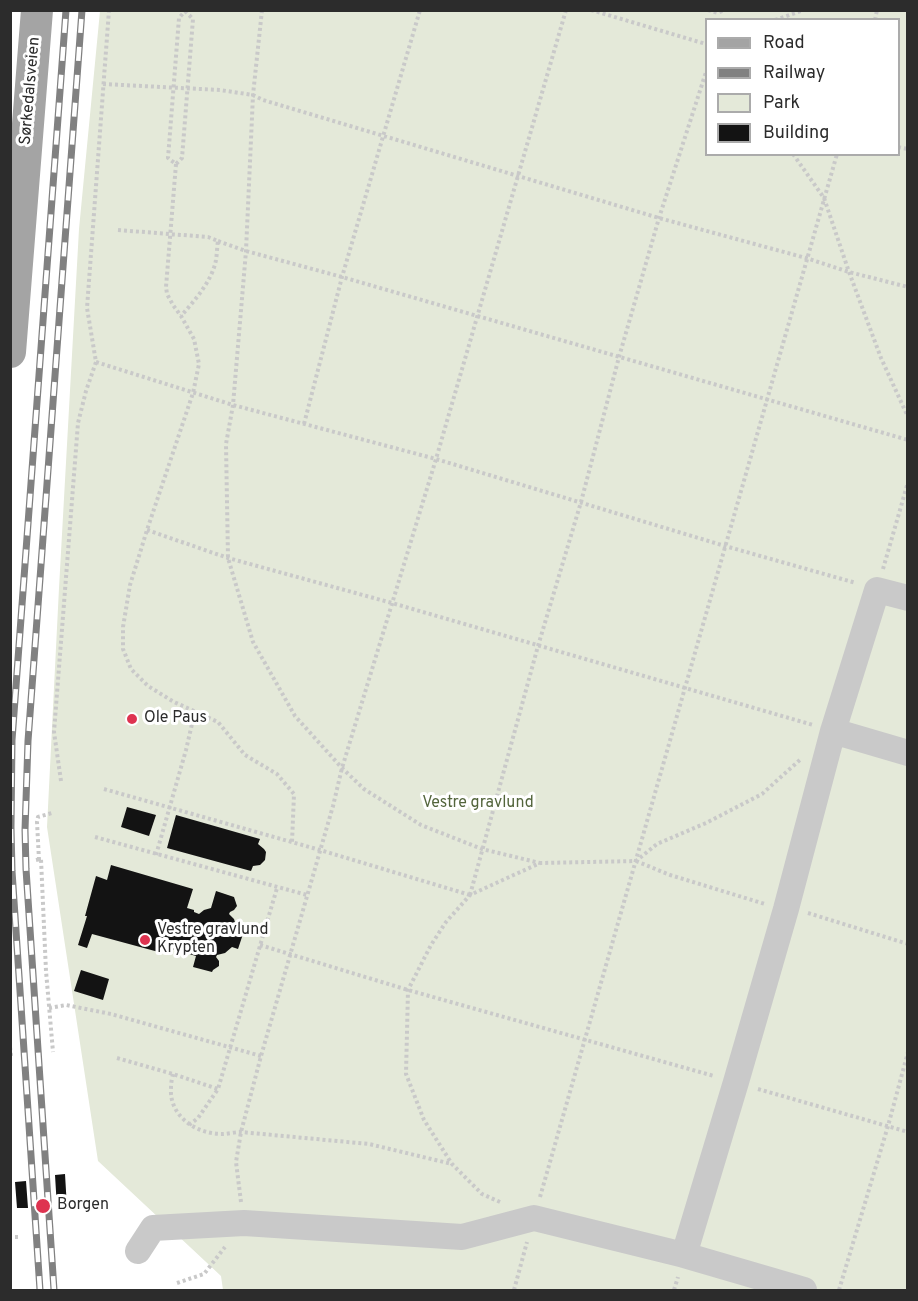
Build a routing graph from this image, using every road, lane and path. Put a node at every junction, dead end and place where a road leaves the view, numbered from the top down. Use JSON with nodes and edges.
{"nodes":[{"id":1,"x":37,"y":10,"type":"edge"},
{"id":2,"x":109,"y":10,"type":"edge"},
{"id":3,"x":262,"y":10,"type":"edge"},
{"id":4,"x":420,"y":10,"type":"edge"},
{"id":5,"x":566,"y":10,"type":"edge"},
{"id":6,"x":591,"y":10,"type":"edge"},
{"id":7,"x":708,"y":10,"type":"edge"},
{"id":8,"x":724,"y":10,"type":"edge"},
{"id":9,"x":804,"y":10,"type":"edge"},
{"id":10,"x":185,"y":11,"type":"edge"},
{"id":11,"x":718,"y":12,"type":"edge"},
{"id":12,"x":781,"y":18,"type":"edge"},
{"id":13,"x":705,"y":44,"type":"edge"},
{"id":14,"x":705,"y":75,"type":"edge"},
{"id":15,"x":103,"y":84,"type":"junction"},
{"id":16,"x":173,"y":87,"type":"junction"},
{"id":17,"x":187,"y":87,"type":"junction"},
{"id":18,"x":253,"y":95,"type":"junction"},
{"id":19,"x":383,"y":135,"type":"junction"},
{"id":20,"x":794,"y":156,"type":"edge"},
{"id":21,"x":836,"y":156,"type":"edge"},
{"id":22,"x":176,"y":164,"type":"junction"},
{"id":23,"x":518,"y":176,"type":"junction"},
{"id":24,"x":824,"y":198,"type":"junction"},
{"id":25,"x":659,"y":218,"type":"junction"},
{"id":26,"x":118,"y":230,"type":"dead end"},
{"id":27,"x":171,"y":234,"type":"junction"},
{"id":28,"x":218,"y":241,"type":"junction"},
{"id":29,"x":246,"y":251,"type":"junction"},
{"id":30,"x":806,"y":258,"type":"junction"},
{"id":31,"x":849,"y":272,"type":"junction"},
{"id":32,"x":342,"y":277,"type":"junction"},
{"id":33,"x":908,"y":287,"type":"edge"},
{"id":34,"x":181,"y":316,"type":"junction"},
{"id":35,"x":477,"y":317,"type":"junction"},
{"id":36,"x":10,"y":352,"type":"edge"},
{"id":37,"x":619,"y":357,"type":"junction"},
{"id":38,"x":96,"y":362,"type":"junction"},
{"id":39,"x":193,"y":393,"type":"junction"},
{"id":40,"x":767,"y":399,"type":"junction"},
{"id":41,"x":233,"y":405,"type":"junction"},
{"id":42,"x":908,"y":417,"type":"edge"},
{"id":43,"x":304,"y":424,"type":"junction"},
{"id":44,"x":908,"y":440,"type":"edge"},
{"id":45,"x":436,"y":459,"type":"junction"},
{"id":46,"x":908,"y":482,"type":"edge"},
{"id":47,"x":581,"y":502,"type":"junction"},
{"id":48,"x":147,"y":530,"type":"junction"},
{"id":49,"x":725,"y":546,"type":"junction"},
{"id":50,"x":228,"y":558,"type":"junction"},
{"id":51,"x":877,"y":590,"type":"junction"},
{"id":52,"x":908,"y":598,"type":"edge"},
{"id":53,"x":392,"y":603,"type":"junction"},
{"id":54,"x":538,"y":646,"type":"junction"},
{"id":55,"x":685,"y":688,"type":"junction"},
{"id":56,"x":195,"y":711,"type":"junction"},
{"id":57,"x":833,"y":732,"type":"junction"},
{"id":58,"x":908,"y":753,"type":"edge"},
{"id":59,"x":342,"y":768,"type":"junction"},
{"id":60,"x":61,"y":781,"type":"dead end"},
{"id":61,"x":104,"y":789,"type":"dead end"},
{"id":62,"x":170,"y":808,"type":"junction"},
{"id":63,"x":52,"y":813,"type":"dead end"},
{"id":64,"x":95,"y":837,"type":"dead end"},
{"id":65,"x":292,"y":842,"type":"junction"},
{"id":66,"x":482,"y":849,"type":"junction"},
{"id":67,"x":320,"y":850,"type":"junction"},
{"id":68,"x":156,"y":855,"type":"junction"},
{"id":69,"x":636,"y":861,"type":"junction"},
{"id":70,"x":540,"y":863,"type":"junction"},
{"id":71,"x":277,"y":888,"type":"junction"},
{"id":72,"x":470,"y":895,"type":"junction"},
{"id":73,"x":307,"y":896,"type":"junction"},
{"id":74,"x":260,"y":945,"type":"junction"},
{"id":75,"x":290,"y":954,"type":"junction"},
{"id":76,"x":408,"y":990,"type":"junction"},
{"id":77,"x":49,"y":1008,"type":"junction"},
{"id":78,"x":585,"y":1039,"type":"junction"},
{"id":79,"x":10,"y":1047,"type":"edge"},
{"id":80,"x":230,"y":1047,"type":"junction"},
{"id":81,"x":53,"y":1052,"type":"dead end"},
{"id":82,"x":908,"y":1052,"type":"edge"},
{"id":83,"x":11,"y":1056,"type":"edge"},
{"id":84,"x":261,"y":1056,"type":"junction"},
{"id":85,"x":117,"y":1058,"type":"dead end"},
{"id":86,"x":173,"y":1074,"type":"junction"},
{"id":87,"x":736,"y":1082,"type":"junction"},
{"id":88,"x":218,"y":1089,"type":"junction"},
{"id":89,"x":189,"y":1125,"type":"junction"},
{"id":90,"x":888,"y":1126,"type":"junction"},
{"id":91,"x":241,"y":1132,"type":"junction"},
{"id":92,"x":908,"y":1132,"type":"edge"},
{"id":93,"x":452,"y":1164,"type":"junction"},
{"id":94,"x":534,"y":1218,"type":"junction"},
{"id":95,"x":244,"y":1223,"type":"junction"},
{"id":96,"x":138,"y":1251,"type":"dead end"},
{"id":97,"x":684,"y":1255,"type":"junction"},
{"id":98,"x":177,"y":1283,"type":"dead end"},
{"id":99,"x":514,"y":1290,"type":"edge"},
{"id":100,"x":804,"y":1290,"type":"edge"},
{"id":101,"x":839,"y":1290,"type":"edge"}],
"edges":[{"from":1,"to":36,"type":"main road","name":"Sørkedalsveien"},
{"from":2,"to":15,"type":"path"},
{"from":3,"to":18,"type":"path"},
{"from":4,"to":19,"type":"path"},
{"from":5,"to":23,"type":"path"},
{"from":6,"to":13,"type":"path"},
{"from":7,"to":11,"type":"path"},
{"from":8,"to":11,"type":"path"},
{"from":9,"to":12,"type":"path"},
{"from":10,"to":16,"type":"path"},
{"from":10,"to":17,"type":"path"},
{"from":14,"to":25,"type":"path"},
{"from":15,"to":16,"type":"path"},
{"from":15,"to":38,"type":"path"},
{"from":16,"to":17,"type":"path"},
{"from":16,"to":22,"type":"path"},
{"from":17,"to":18,"type":"path"},
{"from":17,"to":22,"type":"path"},
{"from":18,"to":19,"type":"path"},
{"from":18,"to":29,"type":"path"},
{"from":19,"to":23,"type":"path"},
{"from":19,"to":32,"type":"path"},
{"from":20,"to":24,"type":"path"},
{"from":21,"to":24,"type":"path"},
{"from":22,"to":27,"type":"path"},
{"from":23,"to":25,"type":"path"},
{"from":23,"to":35,"type":"path"},
{"from":24,"to":30,"type":"path"},
{"from":24,"to":31,"type":"path"},
{"from":25,"to":30,"type":"path"},
{"from":25,"to":37,"type":"path"},
{"from":26,"to":27,"type":"path"},
{"from":27,"to":28,"type":"path"},
{"from":27,"to":34,"type":"path"},
{"from":28,"to":29,"type":"path"},
{"from":28,"to":34,"type":"path"},
{"from":29,"to":32,"type":"path"},
{"from":29,"to":41,"type":"path"},
{"from":30,"to":31,"type":"path"},
{"from":30,"to":40,"type":"path"},
{"from":31,"to":33,"type":"path"},
{"from":31,"to":42,"type":"path"},
{"from":32,"to":35,"type":"path"},
{"from":32,"to":43,"type":"path"},
{"from":34,"to":39,"type":"path"},
{"from":35,"to":37,"type":"path"},
{"from":35,"to":45,"type":"path"},
{"from":37,"to":40,"type":"path"},
{"from":37,"to":47,"type":"path"},
{"from":38,"to":39,"type":"path"},
{"from":38,"to":60,"type":"path"},
{"from":39,"to":41,"type":"path"},
{"from":39,"to":48,"type":"path"},
{"from":40,"to":44,"type":"path"},
{"from":40,"to":49,"type":"path"},
{"from":41,"to":43,"type":"path"},
{"from":41,"to":50,"type":"path"},
{"from":43,"to":45,"type":"path"},
{"from":45,"to":47,"type":"path"},
{"from":45,"to":53,"type":"path"},
{"from":46,"to":51,"type":"path"},
{"from":47,"to":49,"type":"path"},
{"from":47,"to":54,"type":"path"},
{"from":48,"to":50,"type":"path"},
{"from":48,"to":56,"type":"path"},
{"from":49,"to":51,"type":"path"},
{"from":49,"to":55,"type":"path"},
{"from":50,"to":53,"type":"path"},
{"from":50,"to":59,"type":"path"},
{"from":51,"to":52,"type":"lane"},
{"from":51,"to":57,"type":"lane"},
{"from":53,"to":54,"type":"path"},
{"from":53,"to":59,"type":"path"},
{"from":54,"to":55,"type":"path"},
{"from":54,"to":66,"type":"path"},
{"from":55,"to":57,"type":"path"},
{"from":55,"to":69,"type":"path"},
{"from":56,"to":62,"type":"path"},
{"from":56,"to":65,"type":"path"},
{"from":57,"to":58,"type":"lane"},
{"from":57,"to":69,"type":"path"},
{"from":57,"to":87,"type":"lane"},
{"from":59,"to":66,"type":"path"},
{"from":59,"to":67,"type":"path"},
{"from":61,"to":62,"type":"path"},
{"from":62,"to":65,"type":"path"},
{"from":62,"to":68,"type":"path"},
{"from":63,"to":77,"type":"path"},
{"from":64,"to":68,"type":"path"},
{"from":65,"to":67,"type":"path"},
{"from":66,"to":70,"type":"path"},
{"from":66,"to":72,"type":"path"},
{"from":67,"to":72,"type":"path"},
{"from":67,"to":73,"type":"path"},
{"from":68,"to":71,"type":"path"},
{"from":69,"to":70,"type":"path"},
{"from":69,"to":78,"type":"path"},
{"from":70,"to":72,"type":"path"},
{"from":71,"to":73,"type":"path"},
{"from":71,"to":74,"type":"path"},
{"from":72,"to":76,"type":"path"},
{"from":73,"to":75,"type":"path"},
{"from":74,"to":75,"type":"path"},
{"from":74,"to":80,"type":"path"},
{"from":75,"to":76,"type":"path"},
{"from":75,"to":84,"type":"path"},
{"from":76,"to":78,"type":"path"},
{"from":76,"to":93,"type":"path"},
{"from":77,"to":80,"type":"path"},
{"from":77,"to":81,"type":"path"},
{"from":78,"to":87,"type":"path"},
{"from":78,"to":94,"type":"path"},
{"from":79,"to":83,"type":"path"},
{"from":80,"to":84,"type":"path"},
{"from":80,"to":88,"type":"path"},
{"from":82,"to":90,"type":"path"},
{"from":84,"to":91,"type":"path"},
{"from":85,"to":86,"type":"path"},
{"from":86,"to":88,"type":"path"},
{"from":86,"to":89,"type":"path"},
{"from":87,"to":90,"type":"path"},
{"from":87,"to":97,"type":"lane"},
{"from":88,"to":89,"type":"path"},
{"from":89,"to":91,"type":"path"},
{"from":90,"to":92,"type":"path"},
{"from":90,"to":101,"type":"path"},
{"from":91,"to":93,"type":"path"},
{"from":91,"to":95,"type":"path"},
{"from":93,"to":94,"type":"path"},
{"from":94,"to":95,"type":"lane"},
{"from":94,"to":97,"type":"lane"},
{"from":94,"to":99,"type":"path"},
{"from":95,"to":96,"type":"lane"},
{"from":95,"to":98,"type":"path"},
{"from":97,"to":100,"type":"lane"}]}
